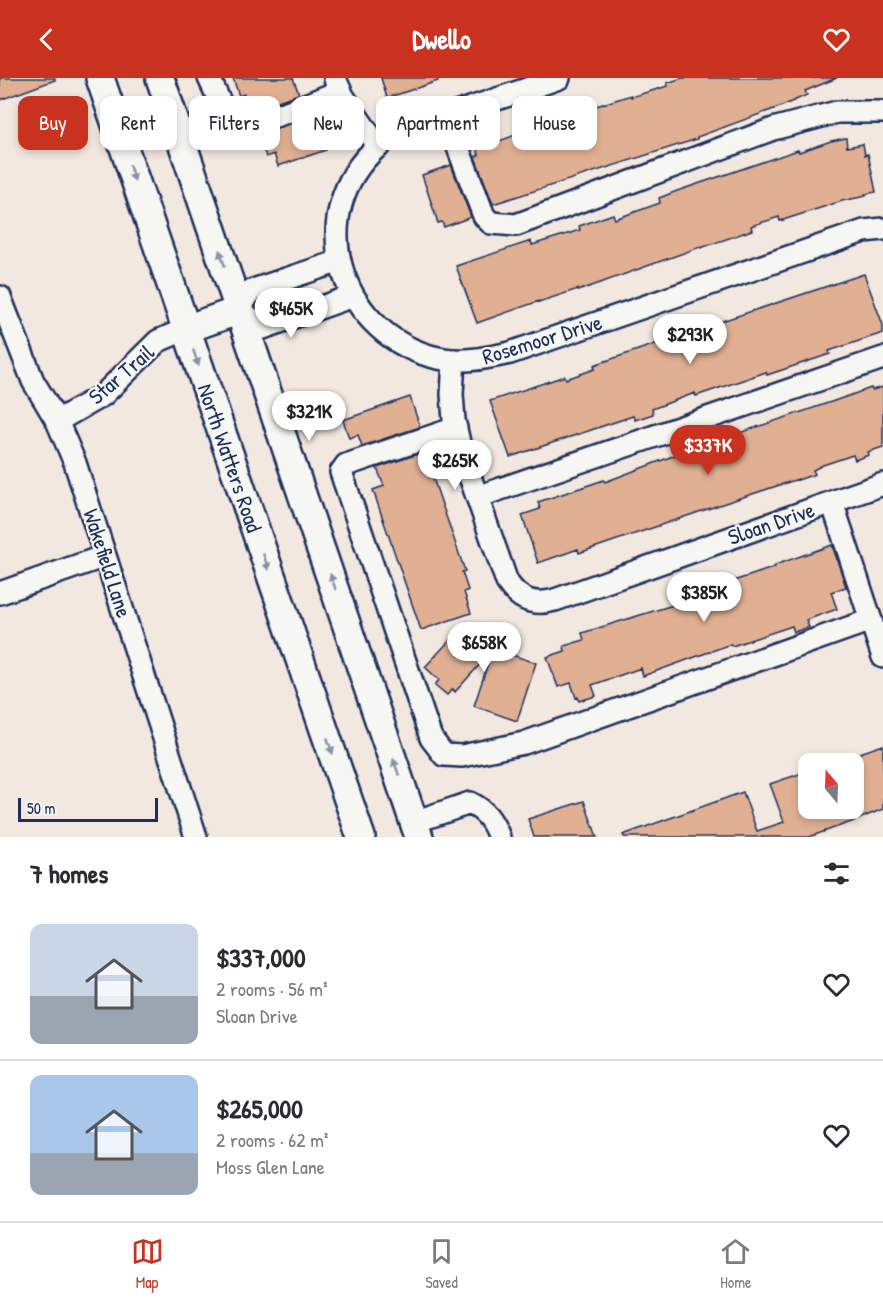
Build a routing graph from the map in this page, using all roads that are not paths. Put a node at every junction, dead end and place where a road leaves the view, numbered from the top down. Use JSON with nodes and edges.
{"nodes":[{"id":1,"x":100,"y":78,"type":"edge"},
{"id":2,"x":160,"y":78,"type":"edge"},
{"id":3,"x":209,"y":78,"type":"edge"},
{"id":4,"x":559,"y":78,"type":"edge"},
{"id":5,"x":337,"y":84,"type":"edge"},
{"id":6,"x":500,"y":98,"type":"edge"},
{"id":7,"x":883,"y":112,"type":"edge"},
{"id":8,"x":376,"y":144,"type":"edge"},
{"id":9,"x":376,"y":149,"type":"edge"},
{"id":10,"x":459,"y":150,"type":"edge"},
{"id":11,"x":883,"y":229,"type":"edge"},
{"id":12,"x":340,"y":261,"type":"junction"},
{"id":13,"x":353,"y":296,"type":"junction"},
{"id":14,"x":0,"y":297,"type":"edge"},
{"id":15,"x":240,"y":310,"type":"junction"},
{"id":16,"x":6,"y":329,"type":"edge"},
{"id":17,"x":186,"y":329,"type":"junction"},
{"id":18,"x":883,"y":358,"type":"edge"},
{"id":19,"x":454,"y":360,"type":"junction"},
{"id":20,"x":57,"y":421,"type":"junction"},
{"id":21,"x":456,"y":428,"type":"junction"},
{"id":22,"x":883,"y":484,"type":"edge"},
{"id":23,"x":477,"y":497,"type":"junction"},
{"id":24,"x":832,"y":502,"type":"junction"},
{"id":25,"x":105,"y":556,"type":"junction"},
{"id":26,"x":0,"y":592,"type":"edge"},
{"id":27,"x":871,"y":620,"type":"junction"},
{"id":28,"x":883,"y":657,"type":"edge"},
{"id":29,"x":417,"y":830,"type":"edge"},
{"id":30,"x":196,"y":837,"type":"edge"},
{"id":31,"x":361,"y":837,"type":"edge"},
{"id":32,"x":499,"y":837,"type":"edge"}],
"edges":[{"from":1,"to":17,"type":"main road","name":"North Watters Road","one_way":true},
{"from":15,"to":2,"type":"main road","one_way":true},
{"from":3,"to":5,"type":"street"},
{"from":4,"to":6,"type":"street","name":"Rosemoor Drive"},
{"from":5,"to":8,"type":"street"},
{"from":7,"to":10,"type":"street"},
{"from":9,"to":12,"type":"street","name":"Rosemoor Drive"},
{"from":11,"to":19,"type":"street","name":"Rosemoor Drive"},
{"from":12,"to":13,"type":"street","name":"Rosemoor Drive"},
{"from":12,"to":15,"type":"street"},
{"from":13,"to":15,"type":"street"},
{"from":13,"to":19,"type":"street","name":"Rosemoor Drive"},
{"from":14,"to":16,"type":"street","name":"Wakefield Lane"},
{"from":15,"to":17,"type":"main road"},
{"from":29,"to":15,"type":"main road","one_way":true},
{"from":16,"to":20,"type":"street","name":"Wakefield Lane"},
{"from":17,"to":20,"type":"street","name":"Star Trail"},
{"from":17,"to":31,"type":"main road","name":"North Watters Road","one_way":true},
{"from":18,"to":23,"type":"street"},
{"from":19,"to":21,"type":"street"},
{"from":20,"to":25,"type":"street","name":"Wakefield Lane"},
{"from":21,"to":23,"type":"street"},
{"from":21,"to":27,"type":"street"},
{"from":22,"to":24,"type":"street","name":"Sloan Drive"},
{"from":23,"to":24,"type":"street","name":"Sloan Drive"},
{"from":24,"to":27,"type":"street"},
{"from":25,"to":26,"type":"street"},
{"from":25,"to":30,"type":"street","name":"Wakefield Lane"},
{"from":27,"to":28,"type":"street"},
{"from":29,"to":32,"type":"street"}]}
